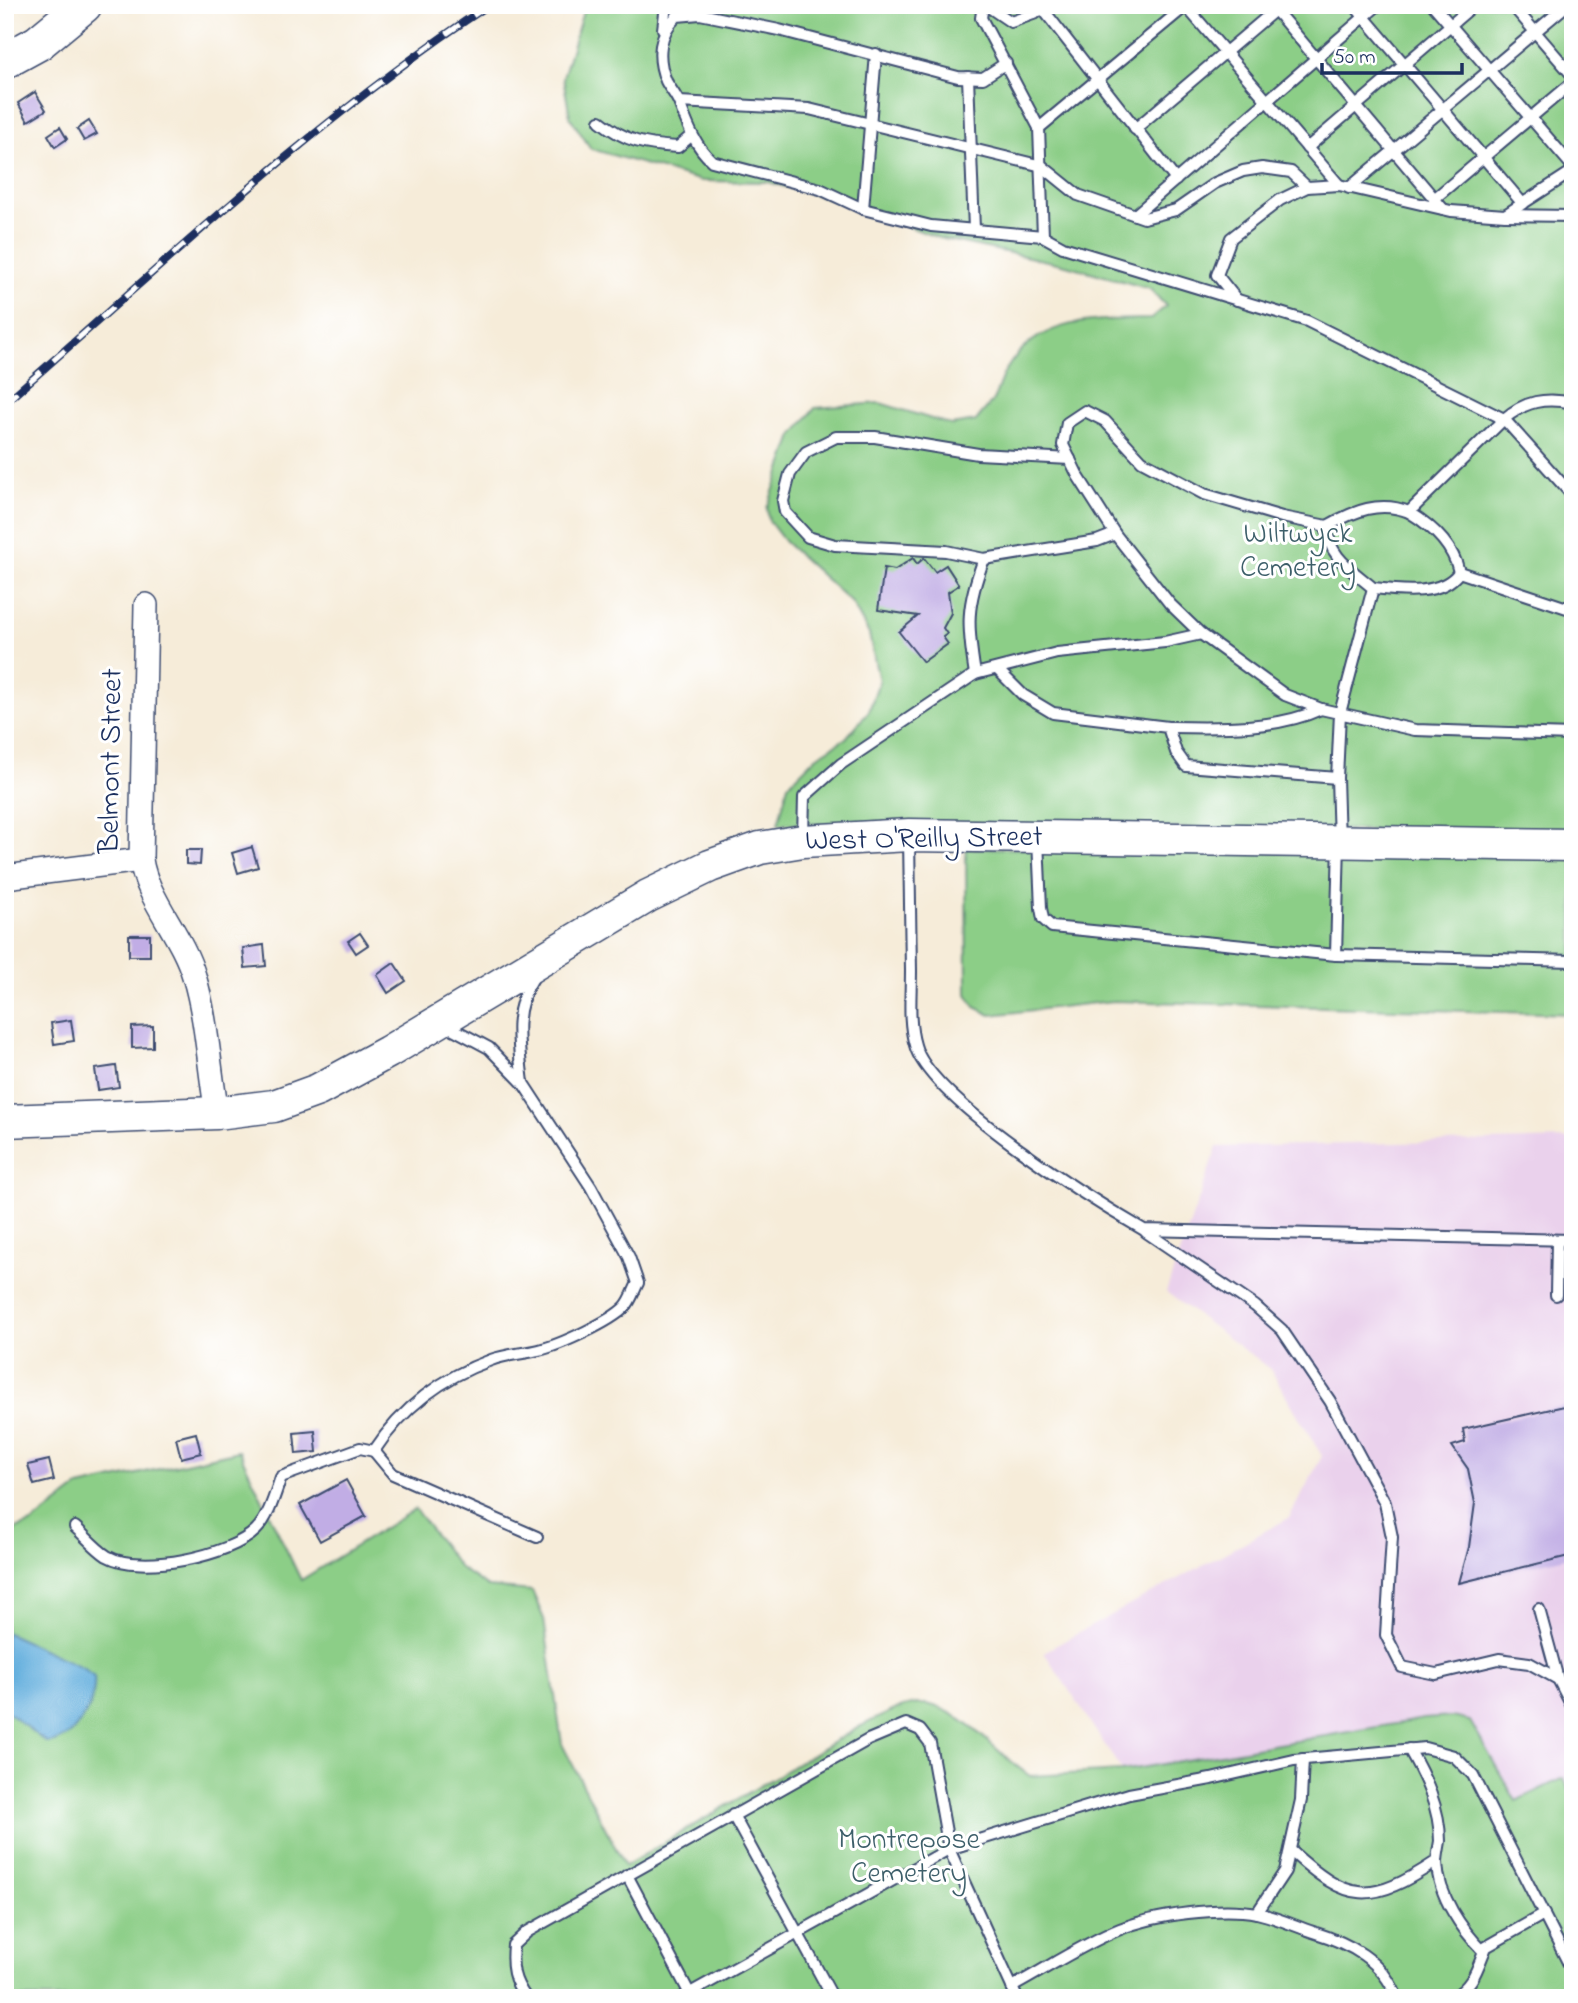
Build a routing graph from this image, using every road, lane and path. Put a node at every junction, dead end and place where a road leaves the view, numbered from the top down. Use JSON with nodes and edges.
{"nodes":[{"id":1,"x":84,"y":5,"type":"edge"},
{"id":2,"x":666,"y":5,"type":"edge"},
{"id":3,"x":971,"y":5,"type":"edge"},
{"id":4,"x":984,"y":5,"type":"edge"},
{"id":5,"x":1354,"y":5,"type":"edge"},
{"id":6,"x":1378,"y":5,"type":"edge"},
{"id":7,"x":1433,"y":5,"type":"edge"},
{"id":8,"x":1474,"y":5,"type":"edge"},
{"id":9,"x":1512,"y":5,"type":"edge"},
{"id":10,"x":1567,"y":5,"type":"edge"},
{"id":11,"x":1186,"y":6,"type":"edge"},
{"id":12,"x":1043,"y":7,"type":"edge"},
{"id":13,"x":1276,"y":7,"type":"edge"},
{"id":14,"x":1364,"y":17,"type":"junction"},
{"id":15,"x":981,"y":19,"type":"junction"},
{"id":16,"x":1450,"y":26,"type":"junction"},
{"id":17,"x":663,"y":29,"type":"junction"},
{"id":18,"x":1536,"y":33,"type":"junction"},
{"id":19,"x":876,"y":54,"type":"junction"},
{"id":20,"x":1227,"y":54,"type":"junction"},
{"id":21,"x":1317,"y":59,"type":"junction"},
{"id":22,"x":5,"y":61,"type":"edge"},
{"id":23,"x":1006,"y":63,"type":"junction"},
{"id":24,"x":1405,"y":65,"type":"junction"},
{"id":25,"x":1491,"y":72,"type":"junction"},
{"id":26,"x":1573,"y":76,"type":"edge"},
{"id":27,"x":968,"y":77,"type":"junction"},
{"id":28,"x":1097,"y":79,"type":"junction"},
{"id":29,"x":1573,"y":82,"type":"edge"},
{"id":30,"x":1266,"y":100,"type":"junction"},
{"id":31,"x":679,"y":102,"type":"junction"},
{"id":32,"x":1356,"y":106,"type":"junction"},
{"id":33,"x":1444,"y":111,"type":"junction"},
{"id":34,"x":1531,"y":118,"type":"junction"},
{"id":35,"x":600,"y":121,"type":"dead end"},
{"id":36,"x":869,"y":124,"type":"junction"},
{"id":37,"x":1038,"y":128,"type":"junction"},
{"id":38,"x":1135,"y":129,"type":"junction"},
{"id":39,"x":692,"y":135,"type":"junction"},
{"id":40,"x":1307,"y":148,"type":"junction"},
{"id":41,"x":971,"y":149,"type":"junction"},
{"id":42,"x":1395,"y":152,"type":"junction"},
{"id":43,"x":1482,"y":156,"type":"junction"},
{"id":44,"x":1042,"y":166,"type":"junction"},
{"id":45,"x":1573,"y":169,"type":"edge"},
{"id":46,"x":1176,"y":180,"type":"junction"},
{"id":47,"x":1307,"y":187,"type":"junction"},
{"id":48,"x":1344,"y":187,"type":"junction"},
{"id":49,"x":1434,"y":199,"type":"junction"},
{"id":50,"x":1523,"y":204,"type":"junction"},
{"id":51,"x":863,"y":209,"type":"junction"},
{"id":52,"x":1443,"y":209,"type":"junction"},
{"id":53,"x":1135,"y":215,"type":"junction"},
{"id":54,"x":1505,"y":215,"type":"junction"},
{"id":55,"x":1573,"y":216,"type":"edge"},
{"id":56,"x":974,"y":229,"type":"junction"},
{"id":57,"x":1043,"y":236,"type":"junction"},
{"id":58,"x":1237,"y":300,"type":"junction"},
{"id":59,"x":1573,"y":403,"type":"edge"},
{"id":60,"x":1504,"y":419,"type":"junction"},
{"id":61,"x":1070,"y":459,"type":"junction"},
{"id":62,"x":1573,"y":496,"type":"edge"},
{"id":63,"x":1409,"y":512,"type":"junction"},
{"id":64,"x":1327,"y":526,"type":"junction"},
{"id":65,"x":1115,"y":534,"type":"junction"},
{"id":66,"x":984,"y":559,"type":"junction"},
{"id":67,"x":1459,"y":572,"type":"junction"},
{"id":68,"x":1373,"y":588,"type":"junction"},
{"id":69,"x":146,"y":605,"type":"dead end"},
{"id":70,"x":1573,"y":610,"type":"edge"},
{"id":71,"x":1201,"y":634,"type":"junction"},
{"id":72,"x":997,"y":669,"type":"junction"},
{"id":73,"x":975,"y":674,"type":"junction"},
{"id":74,"x":1321,"y":709,"type":"junction"},
{"id":75,"x":1340,"y":713,"type":"junction"},
{"id":76,"x":1168,"y":727,"type":"junction"},
{"id":77,"x":1573,"y":735,"type":"edge"},
{"id":78,"x":1336,"y":778,"type":"junction"},
{"id":79,"x":909,"y":835,"type":"junction"},
{"id":80,"x":1038,"y":837,"type":"junction"},
{"id":81,"x":803,"y":841,"type":"junction"},
{"id":82,"x":1339,"y":842,"type":"junction"},
{"id":83,"x":1573,"y":845,"type":"edge"},
{"id":84,"x":141,"y":860,"type":"junction"},
{"id":85,"x":5,"y":877,"type":"edge"},
{"id":86,"x":549,"y":955,"type":"junction"},
{"id":87,"x":1336,"y":955,"type":"junction"},
{"id":88,"x":1573,"y":961,"type":"edge"},
{"id":89,"x":438,"y":1021,"type":"junction"},
{"id":90,"x":523,"y":1083,"type":"junction"},
{"id":91,"x":217,"y":1113,"type":"junction"},
{"id":92,"x":5,"y":1121,"type":"edge"},
{"id":93,"x":1144,"y":1230,"type":"junction"},
{"id":94,"x":1557,"y":1240,"type":"junction"},
{"id":95,"x":1573,"y":1240,"type":"edge"},
{"id":96,"x":1556,"y":1295,"type":"dead end"},
{"id":97,"x":374,"y":1451,"type":"junction"},
{"id":98,"x":75,"y":1527,"type":"dead end"},
{"id":99,"x":537,"y":1537,"type":"dead end"},
{"id":100,"x":1539,"y":1609,"type":"dead end"},
{"id":101,"x":1558,"y":1679,"type":"junction"},
{"id":102,"x":1573,"y":1708,"type":"edge"},
{"id":103,"x":1409,"y":1749,"type":"junction"},
{"id":104,"x":1303,"y":1759,"type":"junction"},
{"id":105,"x":733,"y":1815,"type":"junction"},
{"id":106,"x":949,"y":1849,"type":"junction"},
{"id":107,"x":1290,"y":1850,"type":"junction"},
{"id":108,"x":1437,"y":1861,"type":"junction"},
{"id":109,"x":627,"y":1875,"type":"junction"},
{"id":110,"x":1258,"y":1913,"type":"junction"},
{"id":111,"x":1544,"y":1914,"type":"junction"},
{"id":112,"x":797,"y":1933,"type":"junction"},
{"id":113,"x":1484,"y":1952,"type":"junction"},
{"id":114,"x":1573,"y":1972,"type":"edge"},
{"id":115,"x":1014,"y":1993,"type":"edge"},
{"id":116,"x":687,"y":1996,"type":"edge"},
{"id":117,"x":526,"y":1998,"type":"edge"},
{"id":118,"x":833,"y":1998,"type":"edge"},
{"id":119,"x":1397,"y":1998,"type":"edge"},
{"id":120,"x":1452,"y":1998,"type":"edge"}],
"edges":[{"from":1,"to":22,"type":"main road"},
{"from":2,"to":17,"type":"lane"},
{"from":3,"to":15,"type":"lane"},
{"from":4,"to":12,"type":"lane"},
{"from":4,"to":15,"type":"lane"},
{"from":5,"to":14,"type":"lane"},
{"from":6,"to":14,"type":"lane"},
{"from":7,"to":16,"type":"lane"},
{"from":8,"to":16,"type":"lane"},
{"from":9,"to":18,"type":"lane"},
{"from":10,"to":18,"type":"lane"},
{"from":11,"to":20,"type":"lane"},
{"from":11,"to":28,"type":"lane"},
{"from":12,"to":28,"type":"lane"},
{"from":13,"to":20,"type":"lane"},
{"from":13,"to":21,"type":"lane"},
{"from":14,"to":21,"type":"lane"},
{"from":14,"to":24,"type":"lane"},
{"from":15,"to":23,"type":"lane"},
{"from":16,"to":24,"type":"lane"},
{"from":16,"to":25,"type":"lane"},
{"from":17,"to":19,"type":"lane"},
{"from":17,"to":31,"type":"lane"},
{"from":18,"to":25,"type":"lane"},
{"from":18,"to":26,"type":"lane"},
{"from":19,"to":27,"type":"lane"},
{"from":19,"to":36,"type":"lane"},
{"from":20,"to":30,"type":"lane"},
{"from":20,"to":38,"type":"lane"},
{"from":21,"to":30,"type":"lane"},
{"from":21,"to":32,"type":"lane"},
{"from":23,"to":27,"type":"lane"},
{"from":23,"to":37,"type":"lane"},
{"from":24,"to":32,"type":"lane"},
{"from":24,"to":33,"type":"lane"},
{"from":25,"to":33,"type":"lane"},
{"from":25,"to":34,"type":"lane"},
{"from":27,"to":41,"type":"lane"},
{"from":28,"to":37,"type":"lane"},
{"from":28,"to":38,"type":"lane"},
{"from":29,"to":34,"type":"lane"},
{"from":30,"to":40,"type":"lane"},
{"from":30,"to":46,"type":"lane"},
{"from":31,"to":36,"type":"lane"},
{"from":31,"to":39,"type":"lane"},
{"from":32,"to":40,"type":"lane"},
{"from":32,"to":42,"type":"lane"},
{"from":33,"to":42,"type":"lane"},
{"from":33,"to":43,"type":"lane"},
{"from":34,"to":43,"type":"lane"},
{"from":34,"to":45,"type":"lane"},
{"from":35,"to":39,"type":"lane"},
{"from":36,"to":41,"type":"lane"},
{"from":36,"to":51,"type":"lane"},
{"from":37,"to":44,"type":"lane"},
{"from":38,"to":46,"type":"lane"},
{"from":39,"to":51,"type":"lane"},
{"from":40,"to":48,"type":"lane"},
{"from":41,"to":44,"type":"lane"},
{"from":41,"to":56,"type":"lane"},
{"from":42,"to":48,"type":"lane"},
{"from":42,"to":49,"type":"lane"},
{"from":43,"to":49,"type":"lane"},
{"from":43,"to":50,"type":"lane"},
{"from":44,"to":53,"type":"lane"},
{"from":44,"to":57,"type":"lane"},
{"from":45,"to":50,"type":"lane"},
{"from":46,"to":53,"type":"lane"},
{"from":47,"to":48,"type":"lane"},
{"from":47,"to":53,"type":"lane"},
{"from":47,"to":58,"type":"lane"},
{"from":48,"to":52,"type":"lane"},
{"from":49,"to":52,"type":"lane"},
{"from":50,"to":54,"type":"lane"},
{"from":51,"to":56,"type":"lane"},
{"from":52,"to":54,"type":"lane"},
{"from":54,"to":55,"type":"lane"},
{"from":56,"to":57,"type":"lane"},
{"from":57,"to":58,"type":"lane"},
{"from":58,"to":60,"type":"lane"},
{"from":59,"to":60,"type":"lane"},
{"from":60,"to":62,"type":"lane"},
{"from":60,"to":63,"type":"lane"},
{"from":61,"to":64,"type":"lane"},
{"from":61,"to":65,"type":"lane"},
{"from":61,"to":66,"type":"lane"},
{"from":63,"to":64,"type":"lane"},
{"from":63,"to":67,"type":"lane"},
{"from":64,"to":68,"type":"lane"},
{"from":65,"to":66,"type":"lane"},
{"from":65,"to":71,"type":"lane"},
{"from":66,"to":73,"type":"lane"},
{"from":67,"to":68,"type":"lane"},
{"from":67,"to":70,"type":"lane"},
{"from":68,"to":75,"type":"lane"},
{"from":69,"to":84,"type":"street","name":"Belmont Street"},
{"from":71,"to":72,"type":"lane"},
{"from":71,"to":74,"type":"lane"},
{"from":72,"to":73,"type":"lane"},
{"from":72,"to":76,"type":"lane"},
{"from":73,"to":81,"type":"lane"},
{"from":74,"to":75,"type":"lane"},
{"from":74,"to":76,"type":"lane"},
{"from":75,"to":77,"type":"lane"},
{"from":75,"to":78,"type":"lane"},
{"from":76,"to":78,"type":"lane"},
{"from":78,"to":82,"type":"lane"},
{"from":79,"to":80,"type":"street","name":"West O'Reilly Street"},
{"from":79,"to":81,"type":"street","name":"West O'Reilly Street"},
{"from":79,"to":93,"type":"lane"},
{"from":80,"to":82,"type":"street","name":"West O'Reilly Street"},
{"from":80,"to":87,"type":"lane"},
{"from":81,"to":86,"type":"street","name":"West O'Reilly Street"},
{"from":82,"to":83,"type":"street","name":"West O'Reilly Street"},
{"from":82,"to":87,"type":"lane"},
{"from":84,"to":85,"type":"street"},
{"from":84,"to":91,"type":"street","name":"Belmont Street"},
{"from":86,"to":89,"type":"street","name":"West O'Reilly Street"},
{"from":86,"to":90,"type":"lane"},
{"from":87,"to":88,"type":"lane"},
{"from":89,"to":90,"type":"lane"},
{"from":89,"to":91,"type":"street","name":"West O'Reilly Street"},
{"from":90,"to":97,"type":"lane"},
{"from":91,"to":92,"type":"street","name":"West O'Reilly Street"},
{"from":93,"to":94,"type":"lane"},
{"from":93,"to":101,"type":"lane"},
{"from":94,"to":95,"type":"lane"},
{"from":94,"to":96,"type":"lane"},
{"from":97,"to":98,"type":"lane"},
{"from":97,"to":99,"type":"lane"},
{"from":100,"to":101,"type":"lane"},
{"from":101,"to":102,"type":"lane"},
{"from":103,"to":104,"type":"lane"},
{"from":103,"to":108,"type":"lane"},
{"from":103,"to":111,"type":"lane"},
{"from":104,"to":106,"type":"lane"},
{"from":104,"to":107,"type":"lane"},
{"from":105,"to":106,"type":"lane"},
{"from":105,"to":109,"type":"lane"},
{"from":105,"to":112,"type":"lane"},
{"from":106,"to":112,"type":"lane"},
{"from":106,"to":115,"type":"lane"},
{"from":107,"to":108,"type":"lane"},
{"from":107,"to":110,"type":"lane"},
{"from":108,"to":113,"type":"lane"},
{"from":109,"to":116,"type":"lane"},
{"from":109,"to":117,"type":"lane"},
{"from":110,"to":115,"type":"lane"},
{"from":110,"to":119,"type":"lane"},
{"from":111,"to":113,"type":"lane"},
{"from":111,"to":114,"type":"lane"},
{"from":112,"to":116,"type":"lane"},
{"from":112,"to":118,"type":"lane"},
{"from":113,"to":120,"type":"lane"}]}
